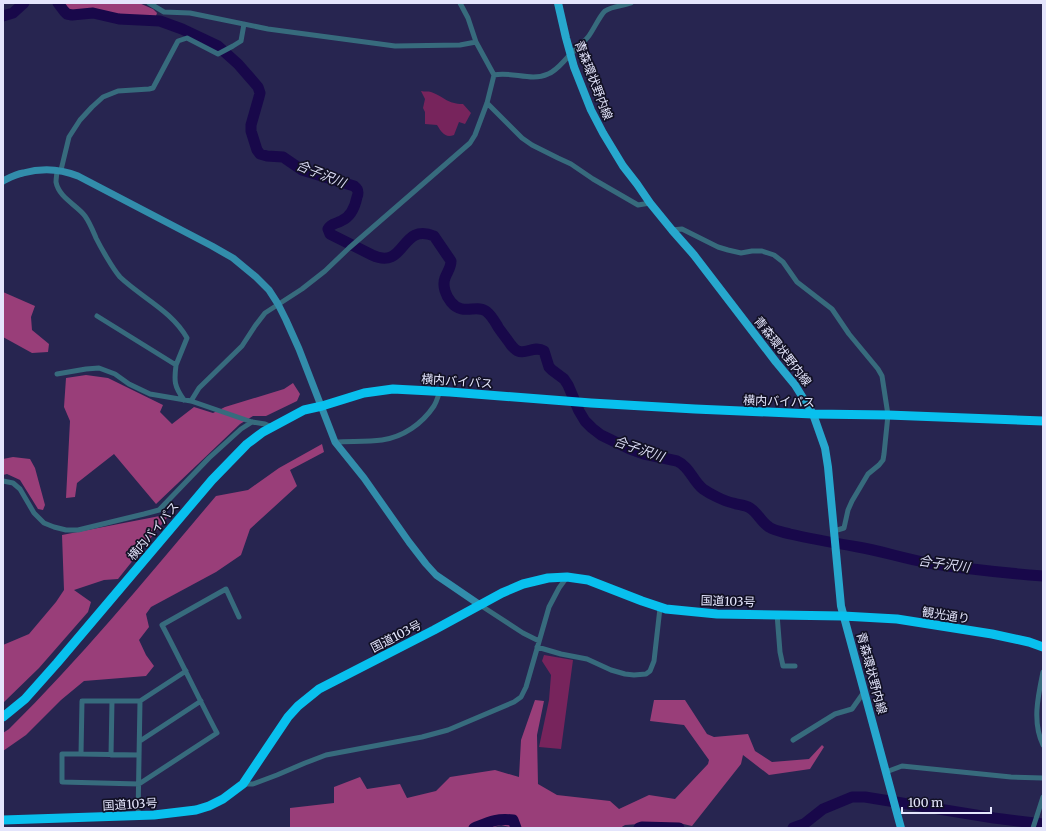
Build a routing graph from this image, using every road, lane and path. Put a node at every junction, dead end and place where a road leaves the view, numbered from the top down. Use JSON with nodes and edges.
{"nodes":[{"id":1,"x":149,"y":3,"type":"edge"},
{"id":2,"x":460,"y":3,"type":"edge"},
{"id":3,"x":558,"y":3,"type":"edge"},
{"id":4,"x":631,"y":3,"type":"edge"},
{"id":5,"x":244,"y":24,"type":"junction"},
{"id":6,"x":476,"y":42,"type":"junction"},
{"id":7,"x":570,"y":54,"type":"junction"},
{"id":8,"x":494,"y":75,"type":"junction"},
{"id":9,"x":487,"y":103,"type":"junction"},
{"id":10,"x":59,"y":170,"type":"junction"},
{"id":11,"x":3,"y":181,"type":"edge"},
{"id":12,"x":650,"y":203,"type":"junction"},
{"id":13,"x":672,"y":230,"type":"junction"},
{"id":14,"x":278,"y":304,"type":"junction"},
{"id":15,"x":97,"y":316,"type":"dead end"},
{"id":16,"x":176,"y":365,"type":"junction"},
{"id":17,"x":57,"y":374,"type":"dead end"},
{"id":18,"x":440,"y":392,"type":"junction"},
{"id":19,"x":184,"y":400,"type":"junction"},
{"id":20,"x":191,"y":401,"type":"junction"},
{"id":21,"x":322,"y":406,"type":"junction"},
{"id":22,"x":813,"y":414,"type":"junction"},
{"id":23,"x":888,"y":415,"type":"junction"},
{"id":24,"x":1043,"y":421,"type":"edge"},
{"id":25,"x":252,"y":422,"type":"junction"},
{"id":26,"x":272,"y":427,"type":"junction"},
{"id":27,"x":335,"y":442,"type":"junction"},
{"id":28,"x":3,"y":481,"type":"edge"},
{"id":29,"x":834,"y":533,"type":"junction"},
{"id":30,"x":567,"y":577,"type":"junction"},
{"id":31,"x":480,"y":605,"type":"junction"},
{"id":32,"x":660,"y":608,"type":"junction"},
{"id":33,"x":777,"y":614,"type":"junction"},
{"id":34,"x":843,"y":616,"type":"junction"},
{"id":35,"x":239,"y":617,"type":"dead end"},
{"id":36,"x":539,"y":641,"type":"junction"},
{"id":37,"x":538,"y":647,"type":"junction"},
{"id":38,"x":1043,"y":647,"type":"edge"},
{"id":39,"x":795,"y":666,"type":"dead end"},
{"id":40,"x":186,"y":671,"type":"junction"},
{"id":41,"x":1043,"y":672,"type":"edge"},
{"id":42,"x":864,"y":692,"type":"junction"},
{"id":43,"x":112,"y":701,"type":"junction"},
{"id":44,"x":140,"y":701,"type":"junction"},
{"id":45,"x":201,"y":702,"type":"junction"},
{"id":46,"x":3,"y":717,"type":"edge"},
{"id":47,"x":793,"y":740,"type":"dead end"},
{"id":48,"x":140,"y":741,"type":"junction"},
{"id":49,"x":1043,"y":745,"type":"edge"},
{"id":50,"x":81,"y":754,"type":"junction"},
{"id":51,"x":111,"y":754,"type":"junction"},
{"id":52,"x":139,"y":755,"type":"junction"},
{"id":53,"x":886,"y":772,"type":"junction"},
{"id":54,"x":1043,"y":778,"type":"edge"},
{"id":55,"x":139,"y":784,"type":"junction"},
{"id":56,"x":243,"y":784,"type":"junction"},
{"id":57,"x":1043,"y":797,"type":"edge"},
{"id":58,"x":138,"y":816,"type":"junction"},
{"id":59,"x":3,"y":820,"type":"edge"},
{"id":60,"x":901,"y":828,"type":"edge"},
{"id":61,"x":1033,"y":828,"type":"edge"}],
"edges":[{"from":1,"to":5,"type":"street"},
{"from":2,"to":6,"type":"street"},
{"from":3,"to":7,"type":"main road","name":"青森環状野内線"},
{"from":4,"to":7,"type":"street"},
{"from":5,"to":6,"type":"street"},
{"from":5,"to":10,"type":"street"},
{"from":6,"to":8,"type":"street"},
{"from":7,"to":8,"type":"street"},
{"from":7,"to":12,"type":"main road","name":"青森環状野内線"},
{"from":8,"to":9,"type":"street"},
{"from":9,"to":12,"type":"street"},
{"from":9,"to":14,"type":"street"},
{"from":10,"to":11,"type":"street"},
{"from":10,"to":14,"type":"street"},
{"from":10,"to":16,"type":"street"},
{"from":12,"to":13,"type":"main road","name":"青森環状野内線"},
{"from":13,"to":22,"type":"main road","name":"青森環状野内線"},
{"from":13,"to":23,"type":"street"},
{"from":14,"to":20,"type":"street"},
{"from":14,"to":21,"type":"street"},
{"from":15,"to":16,"type":"street"},
{"from":16,"to":19,"type":"street"},
{"from":17,"to":19,"type":"street"},
{"from":18,"to":21,"type":"highway","name":"横内バイパス"},
{"from":18,"to":22,"type":"highway","name":"横内バイパス"},
{"from":18,"to":27,"type":"street"},
{"from":19,"to":20,"type":"street"},
{"from":20,"to":25,"type":"street"},
{"from":21,"to":26,"type":"highway","name":"横内バイパス"},
{"from":21,"to":27,"type":"street"},
{"from":22,"to":23,"type":"highway","name":"横内バイパス"},
{"from":22,"to":29,"type":"main road","name":"青森環状野内線"},
{"from":23,"to":24,"type":"highway","name":"横内バイパス"},
{"from":23,"to":29,"type":"street"},
{"from":25,"to":26,"type":"street"},
{"from":25,"to":28,"type":"street"},
{"from":26,"to":46,"type":"highway","name":"横内バイパス"},
{"from":27,"to":31,"type":"street"},
{"from":29,"to":34,"type":"main road","name":"青森環状野内線"},
{"from":30,"to":31,"type":"highway","name":"国道103号"},
{"from":30,"to":32,"type":"highway","name":"国道103号"},
{"from":30,"to":36,"type":"street"},
{"from":31,"to":36,"type":"street"},
{"from":31,"to":56,"type":"highway","name":"国道103号"},
{"from":32,"to":33,"type":"highway","name":"国道103号"},
{"from":32,"to":37,"type":"street"},
{"from":33,"to":34,"type":"highway","name":"国道103号"},
{"from":33,"to":39,"type":"street"},
{"from":34,"to":38,"type":"highway","name":"観光通り"},
{"from":34,"to":42,"type":"main road","name":"青森環状野内線"},
{"from":35,"to":40,"type":"street"},
{"from":36,"to":37,"type":"street"},
{"from":37,"to":56,"type":"street"},
{"from":40,"to":44,"type":"street"},
{"from":40,"to":45,"type":"street"},
{"from":41,"to":49,"type":"street"},
{"from":42,"to":47,"type":"street"},
{"from":42,"to":53,"type":"main road","name":"青森環状野内線"},
{"from":43,"to":44,"type":"street"},
{"from":43,"to":50,"type":"street"},
{"from":43,"to":51,"type":"street"},
{"from":44,"to":48,"type":"street"},
{"from":45,"to":48,"type":"street"},
{"from":45,"to":55,"type":"street"},
{"from":48,"to":52,"type":"street"},
{"from":50,"to":51,"type":"street"},
{"from":50,"to":55,"type":"street"},
{"from":51,"to":52,"type":"street"},
{"from":52,"to":55,"type":"street"},
{"from":53,"to":54,"type":"street"},
{"from":53,"to":60,"type":"main road","name":"青森環状野内線"},
{"from":55,"to":58,"type":"street"},
{"from":56,"to":58,"type":"highway","name":"国道103号"},
{"from":57,"to":61,"type":"street"},
{"from":58,"to":59,"type":"highway","name":"国道103号"}]}
